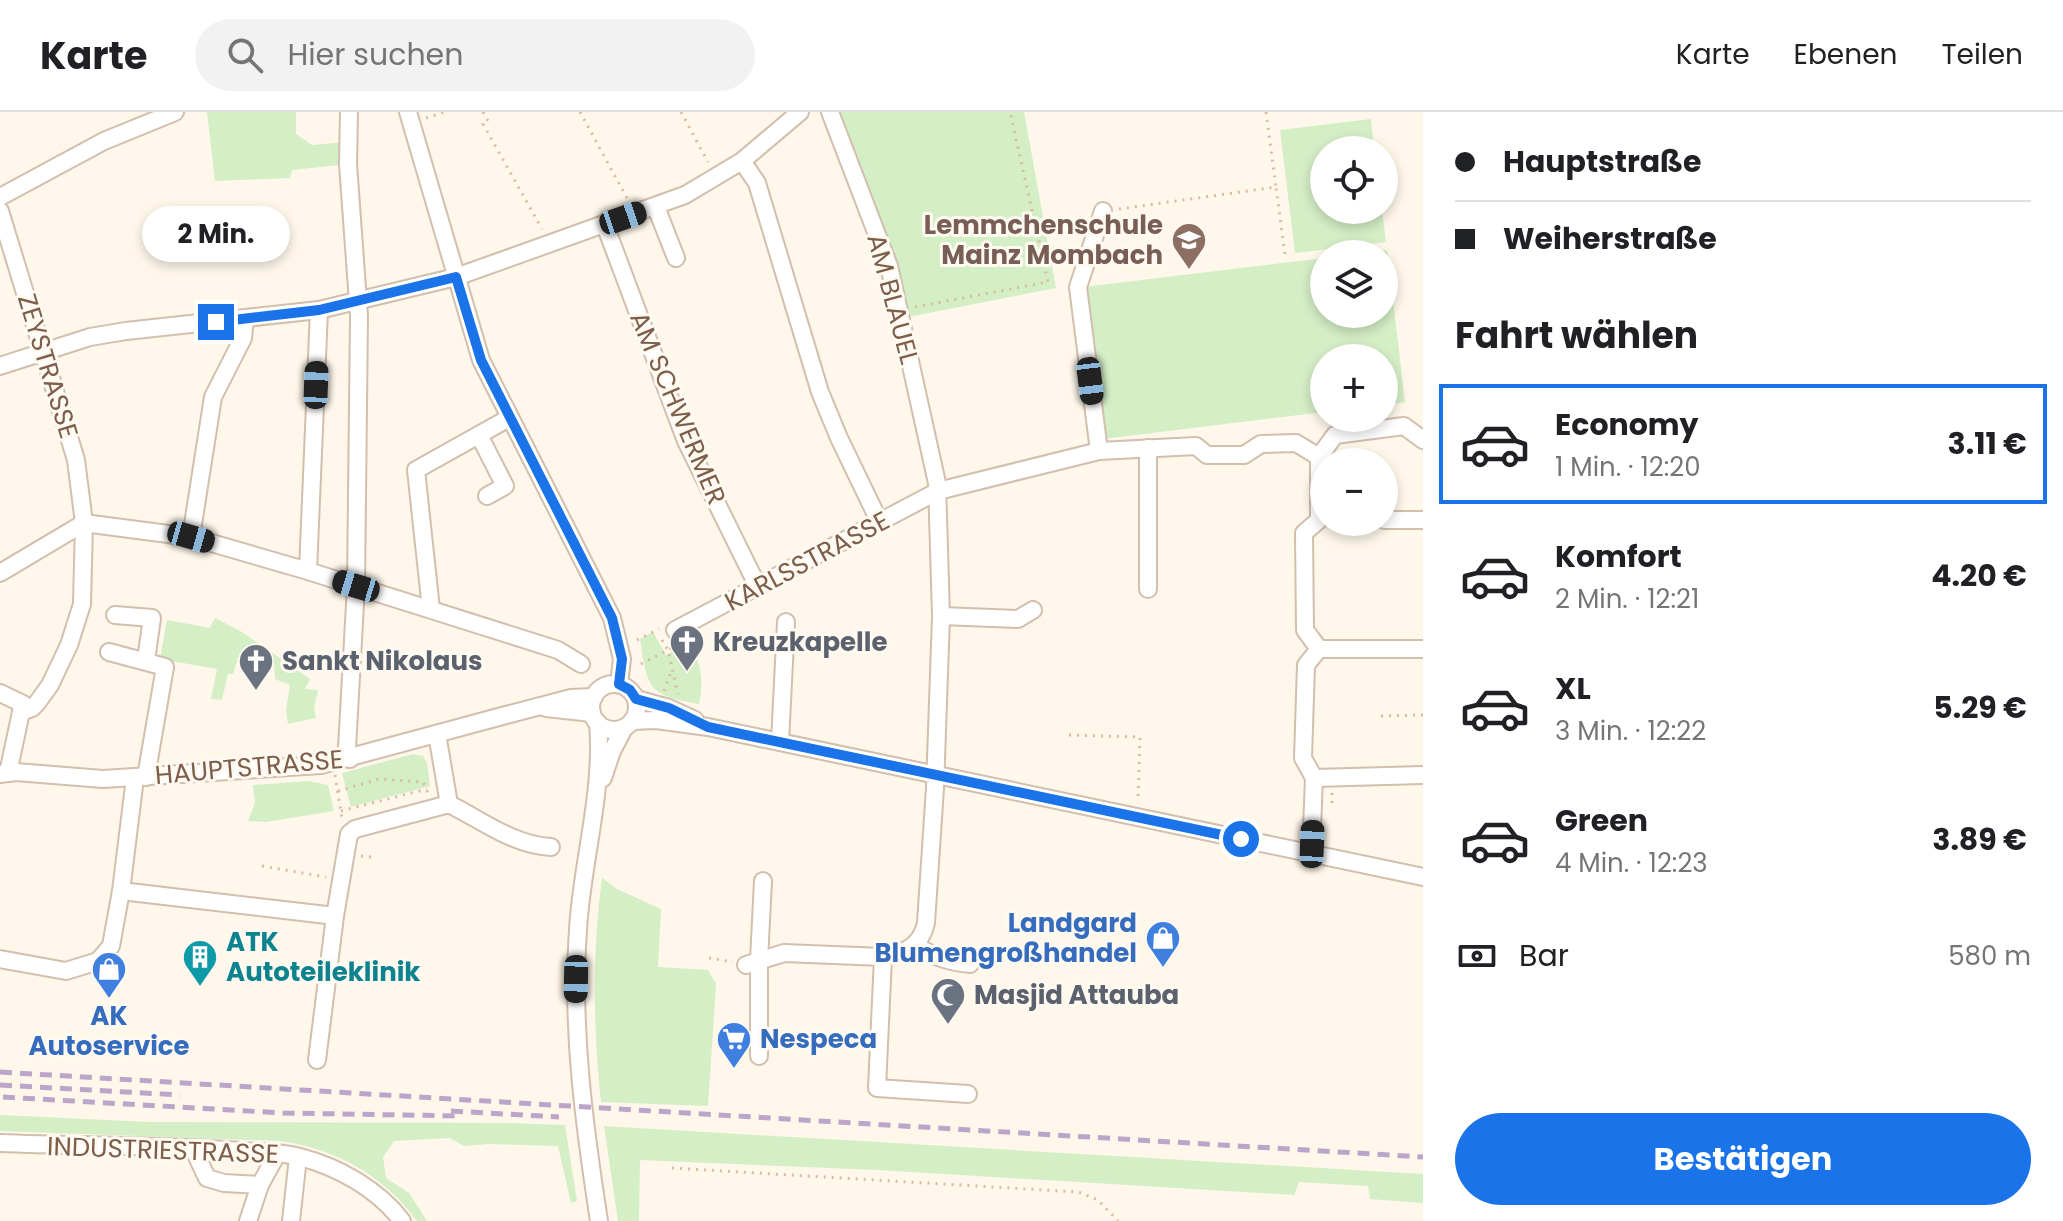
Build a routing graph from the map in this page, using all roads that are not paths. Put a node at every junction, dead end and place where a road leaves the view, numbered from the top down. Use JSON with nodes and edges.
{"nodes":[{"id":1,"x":175,"y":112,"type":"edge"},
{"id":2,"x":349,"y":112,"type":"edge"},
{"id":3,"x":800,"y":112,"type":"edge"},
{"id":4,"x":830,"y":112,"type":"edge"},
{"id":5,"x":415,"y":115,"type":"edge"},
{"id":6,"x":742,"y":161,"type":"junction"},
{"id":7,"x":0,"y":197,"type":"edge"},
{"id":8,"x":656,"y":207,"type":"junction"},
{"id":9,"x":0,"y":211,"type":"edge"},
{"id":10,"x":1103,"y":211,"type":"road end"},
{"id":11,"x":605,"y":225,"type":"junction"},
{"id":12,"x":676,"y":258,"type":"dead end"},
{"id":13,"x":456,"y":277,"type":"junction"},
{"id":14,"x":358,"y":302,"type":"junction"},
{"id":15,"x":319,"y":310,"type":"junction"},
{"id":16,"x":245,"y":319,"type":"junction"},
{"id":17,"x":44,"y":351,"type":"junction"},
{"id":18,"x":0,"y":366,"type":"edge"},
{"id":19,"x":509,"y":418,"type":"junction"},
{"id":20,"x":479,"y":435,"type":"junction"},
{"id":21,"x":1420,"y":438,"type":"edge"},
{"id":22,"x":1148,"y":448,"type":"junction"},
{"id":23,"x":1326,"y":448,"type":"edge"},
{"id":24,"x":1099,"y":451,"type":"junction"},
{"id":25,"x":1310,"y":452,"type":"edge"},
{"id":26,"x":938,"y":491,"type":"junction"},
{"id":27,"x":487,"y":496,"type":"dead end"},
{"id":28,"x":1398,"y":520,"type":"edge"},
{"id":29,"x":1423,"y":520,"type":"edge"},
{"id":30,"x":84,"y":523,"type":"junction"},
{"id":31,"x":880,"y":523,"type":"junction"},
{"id":32,"x":1310,"y":529,"type":"edge"},
{"id":33,"x":191,"y":537,"type":"junction"},
{"id":34,"x":308,"y":571,"type":"junction"},
{"id":35,"x":0,"y":573,"type":"edge"},
{"id":36,"x":356,"y":586,"type":"junction"},
{"id":37,"x":758,"y":587,"type":"junction"},
{"id":38,"x":1148,"y":589,"type":"dead end"},
{"id":39,"x":431,"y":609,"type":"junction"},
{"id":40,"x":1033,"y":610,"type":"dead end"},
{"id":41,"x":115,"y":615,"type":"dead end"},
{"id":42,"x":941,"y":616,"type":"junction"},
{"id":43,"x":786,"y":622,"type":"dead end"},
{"id":44,"x":675,"y":630,"type":"road end"},
{"id":45,"x":1319,"y":649,"type":"junction"},
{"id":46,"x":1423,"y":649,"type":"edge"},
{"id":47,"x":109,"y":652,"type":"dead end"},
{"id":48,"x":146,"y":660,"type":"junction"},
{"id":49,"x":581,"y":664,"type":"dead end"},
{"id":50,"x":619,"y":684,"type":"junction"},
{"id":51,"x":0,"y":693,"type":"edge"},
{"id":52,"x":636,"y":699,"type":"junction"},
{"id":53,"x":595,"y":711,"type":"junction"},
{"id":54,"x":21,"y":712,"type":"junction"},
{"id":55,"x":628,"y":724,"type":"junction"},
{"id":56,"x":708,"y":727,"type":"junction"},
{"id":57,"x":437,"y":734,"type":"junction"},
{"id":58,"x":780,"y":742,"type":"junction"},
{"id":59,"x":350,"y":759,"type":"junction"},
{"id":60,"x":4,"y":773,"type":"edge"},
{"id":61,"x":935,"y":774,"type":"junction"},
{"id":62,"x":1423,"y":775,"type":"edge"},
{"id":63,"x":140,"y":777,"type":"junction"},
{"id":64,"x":1314,"y":778,"type":"junction"},
{"id":65,"x":449,"y":804,"type":"junction"},
{"id":66,"x":595,"y":806,"type":"junction"},
{"id":67,"x":551,"y":847,"type":"dead end"},
{"id":68,"x":1311,"y":854,"type":"junction"},
{"id":69,"x":1423,"y":877,"type":"edge"},
{"id":70,"x":763,"y":881,"type":"dead end"},
{"id":71,"x":121,"y":891,"type":"junction"},
{"id":72,"x":335,"y":916,"type":"junction"},
{"id":73,"x":916,"y":945,"type":"junction"},
{"id":74,"x":883,"y":957,"type":"junction"},
{"id":75,"x":0,"y":959,"type":"edge"},
{"id":76,"x":752,"y":962,"type":"junction"},
{"id":77,"x":970,"y":964,"type":"dead end"},
{"id":78,"x":759,"y":1056,"type":"dead end"},
{"id":79,"x":317,"y":1060,"type":"dead end"},
{"id":80,"x":968,"y":1094,"type":"dead end"},
{"id":81,"x":0,"y":1143,"type":"edge"},
{"id":82,"x":193,"y":1148,"type":"junction"},
{"id":83,"x":277,"y":1154,"type":"junction"},
{"id":84,"x":298,"y":1157,"type":"junction"},
{"id":85,"x":260,"y":1185,"type":"junction"},
{"id":86,"x":248,"y":1221,"type":"edge"},
{"id":87,"x":291,"y":1221,"type":"edge"},
{"id":88,"x":402,"y":1221,"type":"edge"},
{"id":89,"x":599,"y":1221,"type":"edge"}],
"edges":[{"from":1,"to":7,"type":"street"},
{"from":2,"to":14,"type":"street"},
{"from":3,"to":6,"type":"street"},
{"from":4,"to":26,"type":"street","name":"AM BLAUEL"},
{"from":5,"to":13,"type":"street"},
{"from":6,"to":8,"type":"street"},
{"from":6,"to":31,"type":"street"},
{"from":8,"to":11,"type":"street"},
{"from":8,"to":12,"type":"street"},
{"from":9,"to":17,"type":"street","name":"ZEYSTRASSE"},
{"from":10,"to":24,"type":"street"},
{"from":11,"to":13,"type":"street"},
{"from":11,"to":37,"type":"street","name":"AM SCHWERMER"},
{"from":13,"to":14,"type":"street"},
{"from":13,"to":19,"type":"street"},
{"from":14,"to":15,"type":"street"},
{"from":14,"to":36,"type":"street"},
{"from":15,"to":16,"type":"street"},
{"from":15,"to":34,"type":"street"},
{"from":16,"to":17,"type":"street"},
{"from":16,"to":33,"type":"street"},
{"from":17,"to":18,"type":"street"},
{"from":17,"to":30,"type":"street","name":"ZEYSTRASSE"},
{"from":19,"to":20,"type":"street"},
{"from":19,"to":50,"type":"street"},
{"from":20,"to":27,"type":"street"},
{"from":20,"to":39,"type":"street"},
{"from":21,"to":23,"type":"street"},
{"from":22,"to":24,"type":"street","name":"KARLSSTRASSE"},
{"from":22,"to":25,"type":"street","name":"KARLSSTRASSE"},
{"from":22,"to":38,"type":"street"},
{"from":24,"to":26,"type":"street","name":"KARLSSTRASSE"},
{"from":26,"to":31,"type":"street","name":"KARLSSTRASSE"},
{"from":26,"to":42,"type":"street"},
{"from":28,"to":29,"type":"street"},
{"from":30,"to":33,"type":"street"},
{"from":30,"to":35,"type":"street"},
{"from":30,"to":54,"type":"street","name":"ZEYSTRASSE"},
{"from":31,"to":37,"type":"street","name":"KARLSSTRASSE"},
{"from":32,"to":45,"type":"street"},
{"from":33,"to":34,"type":"street"},
{"from":34,"to":36,"type":"street"},
{"from":36,"to":39,"type":"street"},
{"from":36,"to":59,"type":"street"},
{"from":37,"to":44,"type":"street","name":"KARLSSTRASSE"},
{"from":39,"to":49,"type":"street"},
{"from":40,"to":42,"type":"street"},
{"from":41,"to":48,"type":"street"},
{"from":42,"to":61,"type":"street"},
{"from":43,"to":58,"type":"street"},
{"from":45,"to":46,"type":"street"},
{"from":45,"to":64,"type":"street"},
{"from":47,"to":48,"type":"street"},
{"from":48,"to":63,"type":"street"},
{"from":50,"to":52,"type":"street","name":"HAUPTSTRASSE"},
{"from":50,"to":53,"type":"street"},
{"from":51,"to":54,"type":"street"},
{"from":52,"to":55,"type":"street"},
{"from":52,"to":56,"type":"street","name":"HAUPTSTRASSE"},
{"from":53,"to":55,"type":"street","name":"HAUPTSTRASSE"},
{"from":53,"to":57,"type":"street","name":"HAUPTSTRASSE"},
{"from":53,"to":66,"type":"street"},
{"from":54,"to":60,"type":"street"},
{"from":55,"to":56,"type":"street","name":"HAUPTSTRASSE"},
{"from":55,"to":66,"type":"street"},
{"from":56,"to":58,"type":"street","name":"HAUPTSTRASSE"},
{"from":57,"to":59,"type":"street","name":"HAUPTSTRASSE"},
{"from":57,"to":65,"type":"street"},
{"from":58,"to":61,"type":"street","name":"HAUPTSTRASSE"},
{"from":59,"to":63,"type":"street","name":"HAUPTSTRASSE"},
{"from":60,"to":63,"type":"street","name":"HAUPTSTRASSE"},
{"from":61,"to":68,"type":"street","name":"HAUPTSTRASSE"},
{"from":61,"to":73,"type":"street"},
{"from":62,"to":64,"type":"street"},
{"from":63,"to":71,"type":"street"},
{"from":64,"to":68,"type":"street"},
{"from":65,"to":67,"type":"street"},
{"from":65,"to":72,"type":"street"},
{"from":66,"to":89,"type":"street"},
{"from":68,"to":69,"type":"street","name":"HAUPTSTRASSE"},
{"from":70,"to":76,"type":"street"},
{"from":71,"to":72,"type":"street"},
{"from":71,"to":75,"type":"street"},
{"from":72,"to":79,"type":"street"},
{"from":73,"to":74,"type":"street"},
{"from":73,"to":77,"type":"street"},
{"from":74,"to":76,"type":"street"},
{"from":74,"to":80,"type":"street"},
{"from":76,"to":78,"type":"street"},
{"from":81,"to":82,"type":"street","name":"INDUSTRIESTRASSE"},
{"from":82,"to":83,"type":"street","name":"INDUSTRIESTRASSE"},
{"from":82,"to":85,"type":"street"},
{"from":83,"to":84,"type":"street","name":"INDUSTRIESTRASSE"},
{"from":83,"to":85,"type":"street"},
{"from":84,"to":87,"type":"street"},
{"from":84,"to":88,"type":"street","name":"INDUSTRIESTRASSE"},
{"from":85,"to":86,"type":"street"}]}
